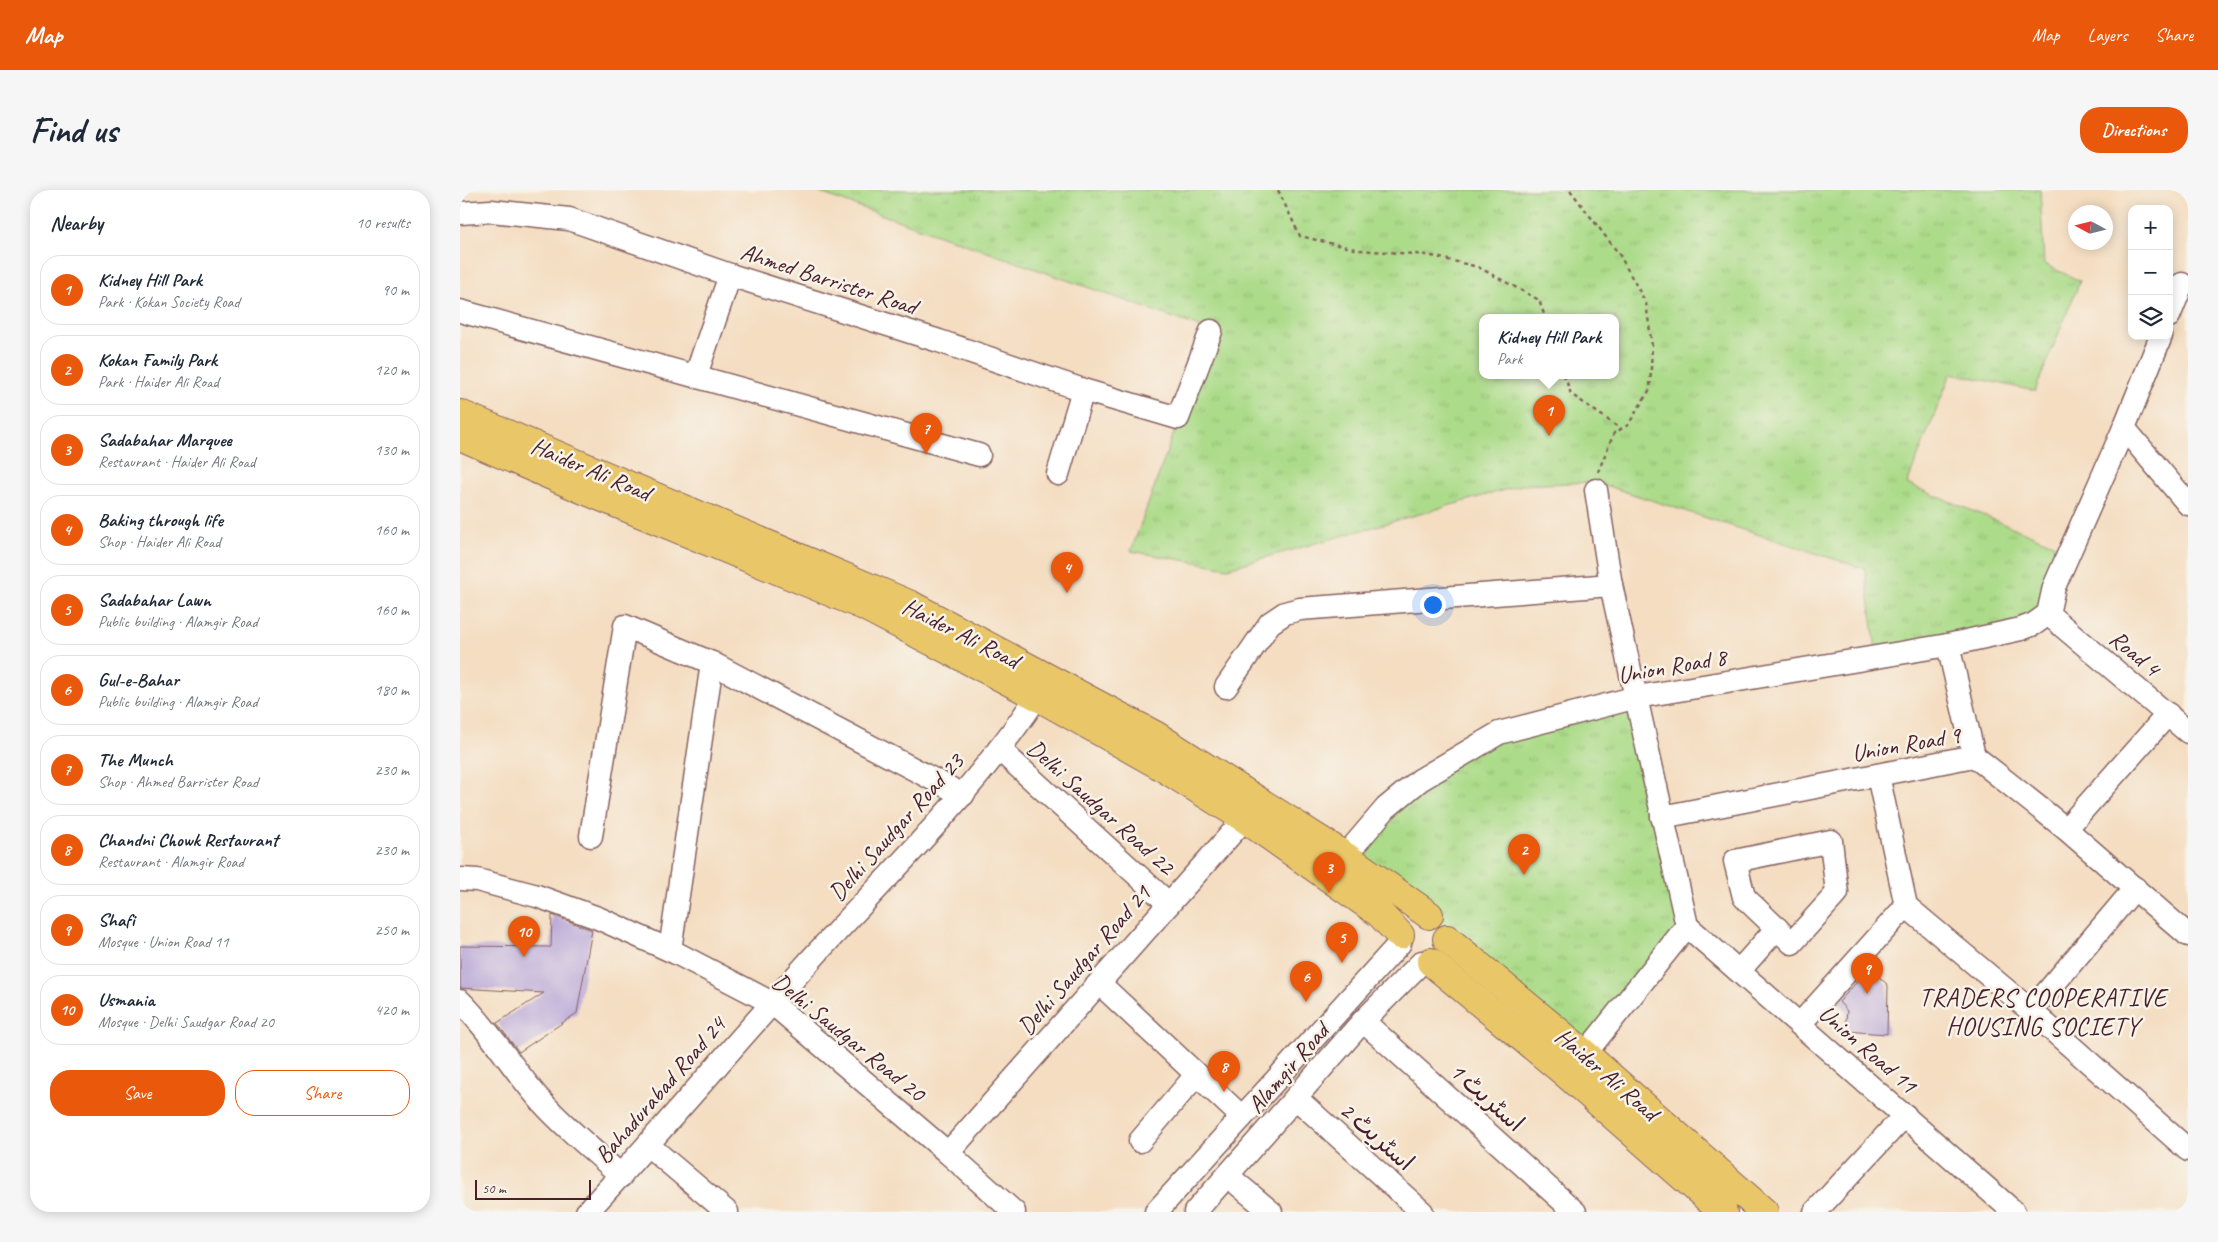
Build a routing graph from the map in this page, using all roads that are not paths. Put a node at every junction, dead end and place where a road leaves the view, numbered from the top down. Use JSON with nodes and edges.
{"nodes":[{"id":1,"x":460,"y":213,"type":"edge"},
{"id":2,"x":730,"y":275,"type":"junction"},
{"id":3,"x":2182,"y":284,"type":"dead end"},
{"id":4,"x":2173,"y":306,"type":"edge"},
{"id":5,"x":460,"y":311,"type":"edge"},
{"id":6,"x":1211,"y":331,"type":"dead end"},
{"id":7,"x":2159,"y":340,"type":"edge"},
{"id":8,"x":696,"y":375,"type":"junction"},
{"id":9,"x":1083,"y":390,"type":"junction"},
{"id":10,"x":460,"y":414,"type":"edge"},
{"id":11,"x":2124,"y":428,"type":"junction"},
{"id":12,"x":460,"y":436,"type":"edge"},
{"id":13,"x":979,"y":455,"type":"dead end"},
{"id":14,"x":1058,"y":474,"type":"dead end"},
{"id":15,"x":1596,"y":490,"type":"road end"},
{"id":16,"x":2188,"y":504,"type":"edge"},
{"id":17,"x":1611,"y":585,"type":"junction"},
{"id":18,"x":2048,"y":614,"type":"junction"},
{"id":19,"x":1948,"y":645,"type":"junction"},
{"id":20,"x":712,"y":663,"type":"junction"},
{"id":21,"x":1043,"y":687,"type":"junction"},
{"id":22,"x":1226,"y":687,"type":"dead end"},
{"id":23,"x":1637,"y":697,"type":"junction"},
{"id":24,"x":2168,"y":714,"type":"junction"},
{"id":25,"x":2188,"y":732,"type":"edge"},
{"id":26,"x":999,"y":750,"type":"junction"},
{"id":27,"x":1974,"y":756,"type":"junction"},
{"id":28,"x":1878,"y":775,"type":"junction"},
{"id":29,"x":963,"y":795,"type":"junction"},
{"id":30,"x":1252,"y":810,"type":"junction"},
{"id":31,"x":1662,"y":817,"type":"junction"},
{"id":32,"x":2066,"y":829,"type":"junction"},
{"id":33,"x":591,"y":836,"type":"dead end"},
{"id":34,"x":1345,"y":856,"type":"junction"},
{"id":35,"x":460,"y":879,"type":"edge"},
{"id":36,"x":2135,"y":888,"type":"junction"},
{"id":37,"x":1169,"y":904,"type":"junction"},
{"id":38,"x":1906,"y":906,"type":"junction"},
{"id":39,"x":1429,"y":915,"type":"junction"},
{"id":40,"x":1687,"y":926,"type":"junction"},
{"id":41,"x":1777,"y":928,"type":"junction"},
{"id":42,"x":2188,"y":935,"type":"edge"},
{"id":43,"x":1400,"y":939,"type":"junction"},
{"id":44,"x":1447,"y":939,"type":"junction"},
{"id":45,"x":670,"y":950,"type":"junction"},
{"id":46,"x":1426,"y":962,"type":"junction"},
{"id":47,"x":1739,"y":971,"type":"junction"},
{"id":48,"x":1099,"y":983,"type":"junction"},
{"id":49,"x":460,"y":1001,"type":"edge"},
{"id":50,"x":772,"y":1003,"type":"junction"},
{"id":51,"x":2032,"y":1011,"type":"junction"},
{"id":52,"x":1363,"y":1021,"type":"junction"},
{"id":53,"x":1800,"y":1024,"type":"junction"},
{"id":54,"x":1585,"y":1054,"type":"junction"},
{"id":55,"x":1565,"y":1073,"type":"junction"},
{"id":56,"x":1197,"y":1074,"type":"junction"},
{"id":57,"x":1297,"y":1099,"type":"junction"},
{"id":58,"x":1905,"y":1115,"type":"junction"},
{"id":59,"x":1242,"y":1117,"type":"junction"},
{"id":60,"x":1140,"y":1141,"type":"dead end"},
{"id":61,"x":649,"y":1146,"type":"junction"},
{"id":62,"x":2188,"y":1150,"type":"edge"},
{"id":63,"x":948,"y":1153,"type":"junction"},
{"id":64,"x":621,"y":1176,"type":"junction"},
{"id":65,"x":1228,"y":1176,"type":"junction"},
{"id":66,"x":1711,"y":1208,"type":"edge"},
{"id":67,"x":588,"y":1212,"type":"edge"},
{"id":68,"x":727,"y":1212,"type":"edge"},
{"id":69,"x":1014,"y":1212,"type":"edge"},
{"id":70,"x":1156,"y":1212,"type":"edge"},
{"id":71,"x":1195,"y":1212,"type":"edge"},
{"id":72,"x":1271,"y":1212,"type":"edge"},
{"id":73,"x":1422,"y":1212,"type":"edge"},
{"id":74,"x":1575,"y":1212,"type":"edge"},
{"id":75,"x":1764,"y":1212,"type":"edge"},
{"id":76,"x":1815,"y":1212,"type":"edge"},
{"id":77,"x":2014,"y":1212,"type":"edge"}],
"edges":[{"from":1,"to":2,"type":"street","name":"Ahmed Barrister Road"},
{"from":2,"to":8,"type":"street"},
{"from":2,"to":9,"type":"street","name":"Ahmed Barrister Road"},
{"from":3,"to":4,"type":"street"},
{"from":5,"to":8,"type":"street"},
{"from":6,"to":9,"type":"street","name":"Ahmed Barrister Road"},
{"from":7,"to":11,"type":"street"},
{"from":8,"to":13,"type":"street"},
{"from":9,"to":14,"type":"street"},
{"from":10,"to":21,"type":"main road","name":"Haider Ali Road"},
{"from":11,"to":16,"type":"street"},
{"from":11,"to":18,"type":"street"},
{"from":12,"to":21,"type":"main road","name":"Haider Ali Road"},
{"from":15,"to":17,"type":"street"},
{"from":17,"to":22,"type":"street"},
{"from":17,"to":23,"type":"street"},
{"from":18,"to":19,"type":"street","name":"Union Road 8"},
{"from":18,"to":24,"type":"street","name":"Road 4"},
{"from":19,"to":23,"type":"street","name":"Union Road 8"},
{"from":19,"to":27,"type":"street"},
{"from":20,"to":29,"type":"street"},
{"from":20,"to":33,"type":"street"},
{"from":20,"to":45,"type":"street"},
{"from":21,"to":26,"type":"street","name":"Delhi Saudgar Road 23"},
{"from":21,"to":30,"type":"main road","name":"Haider Ali Road"},
{"from":23,"to":31,"type":"street"},
{"from":23,"to":34,"type":"street","name":"Union Road 8"},
{"from":24,"to":25,"type":"street","name":"Road 4"},
{"from":24,"to":32,"type":"street"},
{"from":26,"to":29,"type":"street","name":"Delhi Saudgar Road 23"},
{"from":26,"to":37,"type":"street","name":"Delhi Saudgar Road 22"},
{"from":27,"to":28,"type":"street","name":"Union Road 9"},
{"from":27,"to":32,"type":"street","name":"Union Road 9"},
{"from":28,"to":31,"type":"street","name":"Union Road 9"},
{"from":28,"to":38,"type":"street"},
{"from":29,"to":50,"type":"street","name":"Delhi Saudgar Road 23"},
{"from":30,"to":34,"type":"main road","name":"Haider Ali Road"},
{"from":30,"to":37,"type":"street","name":"Delhi Saudgar Road 21"},
{"from":30,"to":43,"type":"main road","name":"Haider Ali Road"},
{"from":31,"to":40,"type":"street"},
{"from":32,"to":36,"type":"street","name":"Union Road 9"},
{"from":34,"to":39,"type":"main road","name":"Haider Ali Road"},
{"from":35,"to":45,"type":"street","name":"Delhi Saudgar Road 20"},
{"from":36,"to":42,"type":"street","name":"Union Road 9"},
{"from":36,"to":51,"type":"street"},
{"from":37,"to":48,"type":"street","name":"Delhi Saudgar Road 21"},
{"from":38,"to":51,"type":"street"},
{"from":38,"to":53,"type":"street"},
{"from":39,"to":43,"type":"street"},
{"from":39,"to":44,"type":"street"},
{"from":40,"to":47,"type":"street","name":"Union Road 11"},
{"from":40,"to":54,"type":"street"},
{"from":41,"to":41,"type":"street"},
{"from":41,"to":47,"type":"street"},
{"from":43,"to":46,"type":"street"},
{"from":43,"to":59,"type":"street","name":"Alamgir Road"},
{"from":44,"to":46,"type":"street"},
{"from":44,"to":54,"type":"main road","name":"Haider Ali Road"},
{"from":45,"to":50,"type":"street","name":"Delhi Saudgar Road 20"},
{"from":46,"to":52,"type":"street","name":"Alamgir Road"},
{"from":46,"to":55,"type":"main road","name":"Haider Ali Road"},
{"from":47,"to":53,"type":"street","name":"Union Road 11"},
{"from":48,"to":56,"type":"street"},
{"from":48,"to":63,"type":"street","name":"Delhi Saudgar Road 21"},
{"from":49,"to":64,"type":"street"},
{"from":50,"to":61,"type":"street","name":"Bahadurabad Road 24"},
{"from":50,"to":63,"type":"street","name":"Delhi Saudgar Road 20"},
{"from":51,"to":62,"type":"street"},
{"from":52,"to":57,"type":"street","name":"Alamgir Road"},
{"from":52,"to":74,"type":"street","name":"اسٹریٹ 1"},
{"from":53,"to":58,"type":"street","name":"Union Road 11"},
{"from":54,"to":55,"type":"street"},
{"from":54,"to":75,"type":"main road","name":"Haider Ali Road"},
{"from":55,"to":66,"type":"main road","name":"Haider Ali Road"},
{"from":56,"to":59,"type":"street"},
{"from":56,"to":60,"type":"street"},
{"from":57,"to":65,"type":"street","name":"Alamgir Road"},
{"from":57,"to":73,"type":"street","name":"اسٹریٹ 2"},
{"from":58,"to":76,"type":"street"},
{"from":58,"to":77,"type":"street","name":"Union Road 11"},
{"from":59,"to":70,"type":"street","name":"Alamgir Road"},
{"from":61,"to":64,"type":"street","name":"Bahadurabad Road 24"},
{"from":61,"to":68,"type":"street"},
{"from":63,"to":69,"type":"street","name":"Delhi Saudgar Road 20"},
{"from":64,"to":67,"type":"street","name":"Bahadurabad Road 24"},
{"from":65,"to":71,"type":"street","name":"Alamgir Road"},
{"from":65,"to":72,"type":"street"}]}
